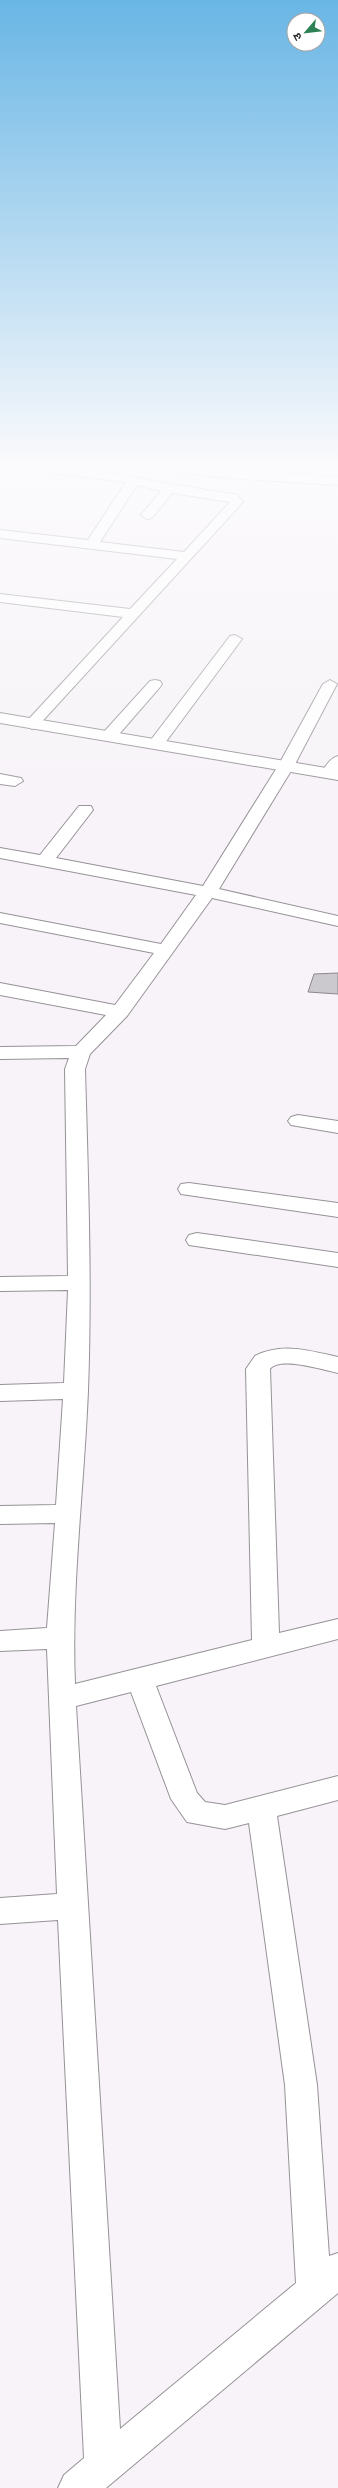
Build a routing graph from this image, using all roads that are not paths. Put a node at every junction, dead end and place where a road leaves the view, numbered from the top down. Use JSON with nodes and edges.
{"nodes":[{"id":1,"x":165,"y":581,"type":"edge"},
{"id":2,"x":0,"y":598,"type":"edge"},
{"id":3,"x":134,"y":614,"type":"junction"},
{"id":4,"x":235,"y":639,"type":"dead end"},
{"id":5,"x":155,"y":684,"type":"dead end"},
{"id":6,"x":330,"y":684,"type":"dead end"},
{"id":7,"x":0,"y":718,"type":"edge"},
{"id":8,"x":32,"y":724,"type":"junction"},
{"id":9,"x":108,"y":737,"type":"junction"},
{"id":10,"x":156,"y":744,"type":"junction"},
{"id":11,"x":286,"y":766,"type":"junction"},
{"id":12,"x":335,"y":770,"type":"edge"},
{"id":13,"x":85,"y":810,"type":"dead end"},
{"id":14,"x":0,"y":853,"type":"edge"},
{"id":15,"x":45,"y":861,"type":"junction"},
{"id":16,"x":207,"y":892,"type":"junction"},
{"id":17,"x":0,"y":918,"type":"edge"},
{"id":18,"x":338,"y":921,"type":"edge"},
{"id":19,"x":164,"y":950,"type":"junction"},
{"id":20,"x":0,"y":989,"type":"edge"},
{"id":21,"x":120,"y":1012,"type":"junction"},
{"id":22,"x":81,"y":1052,"type":"junction"},
{"id":23,"x":0,"y":1053,"type":"edge"},
{"id":24,"x":298,"y":1121,"type":"dead end"},
{"id":25,"x":338,"y":1127,"type":"edge"},
{"id":26,"x":189,"y":1189,"type":"dead end"},
{"id":27,"x":338,"y":1210,"type":"edge"},
{"id":28,"x":197,"y":1240,"type":"dead end"},
{"id":29,"x":338,"y":1260,"type":"edge"},
{"id":30,"x":79,"y":1282,"type":"junction"},
{"id":31,"x":0,"y":1284,"type":"edge"},
{"id":32,"x":338,"y":1365,"type":"edge"},
{"id":33,"x":76,"y":1391,"type":"junction"},
{"id":34,"x":0,"y":1393,"type":"edge"},
{"id":35,"x":67,"y":1514,"type":"junction"},
{"id":36,"x":0,"y":1515,"type":"edge"},
{"id":37,"x":338,"y":1629,"type":"edge"},
{"id":38,"x":60,"y":1638,"type":"junction"},
{"id":39,"x":0,"y":1641,"type":"edge"},
{"id":40,"x":266,"y":1647,"type":"junction"},
{"id":41,"x":140,"y":1679,"type":"junction"},
{"id":42,"x":61,"y":1699,"type":"junction"},
{"id":43,"x":338,"y":1788,"type":"edge"},
{"id":44,"x":261,"y":1808,"type":"junction"},
{"id":45,"x":72,"y":1906,"type":"junction"},
{"id":46,"x":0,"y":1911,"type":"edge"},
{"id":47,"x":326,"y":2280,"type":"edge"},
{"id":48,"x":103,"y":2464,"type":"junction"},
{"id":49,"x":76,"y":2488,"type":"edge"}],
"edges":[{"from":1,"to":3,"type":"street"},
{"from":2,"to":3,"type":"street"},
{"from":3,"to":8,"type":"street"},
{"from":4,"to":10,"type":"street"},
{"from":5,"to":9,"type":"street"},
{"from":6,"to":11,"type":"street"},
{"from":7,"to":8,"type":"street"},
{"from":8,"to":9,"type":"street"},
{"from":9,"to":10,"type":"street"},
{"from":10,"to":11,"type":"street"},
{"from":11,"to":12,"type":"street"},
{"from":11,"to":16,"type":"street"},
{"from":13,"to":15,"type":"street"},
{"from":14,"to":15,"type":"street"},
{"from":15,"to":16,"type":"street"},
{"from":16,"to":18,"type":"street"},
{"from":16,"to":19,"type":"street"},
{"from":17,"to":19,"type":"street"},
{"from":19,"to":21,"type":"street"},
{"from":20,"to":21,"type":"street"},
{"from":21,"to":22,"type":"street"},
{"from":22,"to":23,"type":"street"},
{"from":22,"to":30,"type":"street"},
{"from":24,"to":25,"type":"street"},
{"from":26,"to":27,"type":"street"},
{"from":28,"to":29,"type":"street"},
{"from":30,"to":31,"type":"street"},
{"from":30,"to":33,"type":"street"},
{"from":32,"to":40,"type":"street"},
{"from":33,"to":34,"type":"street"},
{"from":33,"to":35,"type":"street"},
{"from":35,"to":36,"type":"street"},
{"from":35,"to":38,"type":"street"},
{"from":37,"to":40,"type":"street"},
{"from":38,"to":39,"type":"street"},
{"from":38,"to":42,"type":"street"},
{"from":40,"to":41,"type":"street"},
{"from":41,"to":42,"type":"street"},
{"from":41,"to":44,"type":"street"},
{"from":42,"to":45,"type":"street"},
{"from":43,"to":44,"type":"street"},
{"from":44,"to":47,"type":"street"},
{"from":45,"to":46,"type":"street"},
{"from":45,"to":48,"type":"street"},
{"from":47,"to":48,"type":"street"},
{"from":48,"to":49,"type":"street"}]}
